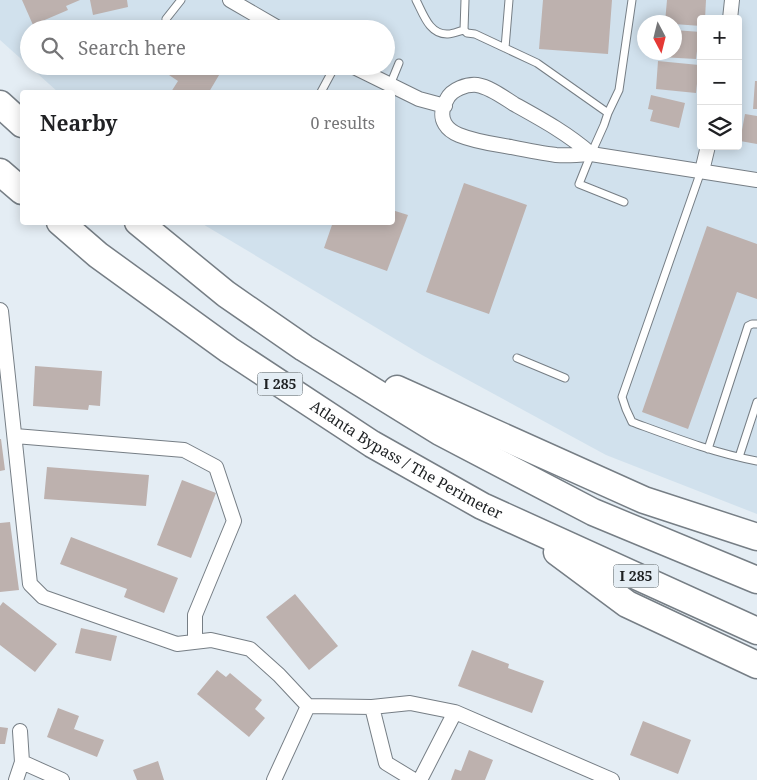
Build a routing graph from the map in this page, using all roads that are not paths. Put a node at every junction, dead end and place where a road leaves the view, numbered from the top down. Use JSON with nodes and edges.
{"nodes":[{"id":1,"x":181,"y":0,"type":"edge"},
{"id":2,"x":230,"y":0,"type":"edge"},
{"id":3,"x":416,"y":0,"type":"edge"},
{"id":4,"x":465,"y":0,"type":"edge"},
{"id":5,"x":509,"y":0,"type":"edge"},
{"id":6,"x":632,"y":0,"type":"edge"},
{"id":7,"x":732,"y":0,"type":"edge"},
{"id":8,"x":730,"y":15,"type":"edge"},
{"id":9,"x":166,"y":19,"type":"dead end"},
{"id":10,"x":264,"y":20,"type":"edge"},
{"id":11,"x":464,"y":30,"type":"junction"},
{"id":12,"x":506,"y":48,"type":"junction"},
{"id":13,"x":399,"y":63,"type":"dead end"},
{"id":14,"x":395,"y":73,"type":"edge"},
{"id":15,"x":330,"y":75,"type":"edge"},
{"id":16,"x":370,"y":75,"type":"edge"},
{"id":17,"x":394,"y":75,"type":"edge"},
{"id":18,"x":390,"y":85,"type":"junction"},
{"id":19,"x":322,"y":90,"type":"edge"},
{"id":20,"x":0,"y":104,"type":"edge"},
{"id":21,"x":445,"y":106,"type":"junction"},
{"id":22,"x":608,"y":113,"type":"junction"},
{"id":23,"x":20,"y":122,"type":"edge"},
{"id":24,"x":707,"y":150,"type":"edge"},
{"id":25,"x":591,"y":154,"type":"junction"},
{"id":26,"x":702,"y":170,"type":"junction"},
{"id":27,"x":0,"y":172,"type":"edge"},
{"id":28,"x":757,"y":180,"type":"edge"},
{"id":29,"x":20,"y":189,"type":"edge"},
{"id":30,"x":624,"y":202,"type":"dead end"},
{"id":31,"x":63,"y":225,"type":"edge"},
{"id":32,"x":142,"y":225,"type":"edge"},
{"id":33,"x":0,"y":310,"type":"edge"},
{"id":34,"x":757,"y":324,"type":"edge"},
{"id":35,"x":304,"y":348,"type":"junction"},
{"id":36,"x":517,"y":358,"type":"dead end"},
{"id":37,"x":565,"y":378,"type":"dead end"},
{"id":38,"x":757,"y":402,"type":"edge"},
{"id":39,"x":14,"y":436,"type":"junction"},
{"id":40,"x":708,"y":449,"type":"junction"},
{"id":41,"x":740,"y":457,"type":"junction"},
{"id":42,"x":757,"y":461,"type":"edge"},
{"id":43,"x":516,"y":522,"type":"junction"},
{"id":44,"x":757,"y":537,"type":"edge"},
{"id":45,"x":757,"y":580,"type":"edge"},
{"id":46,"x":757,"y":631,"type":"edge"},
{"id":47,"x":195,"y":641,"type":"junction"},
{"id":48,"x":757,"y":665,"type":"edge"},
{"id":49,"x":308,"y":706,"type":"junction"},
{"id":50,"x":372,"y":707,"type":"junction"},
{"id":51,"x":455,"y":712,"type":"junction"},
{"id":52,"x":20,"y":731,"type":"dead end"},
{"id":53,"x":22,"y":762,"type":"junction"},
{"id":54,"x":16,"y":780,"type":"edge"},
{"id":55,"x":62,"y":780,"type":"edge"},
{"id":56,"x":274,"y":780,"type":"edge"},
{"id":57,"x":414,"y":780,"type":"edge"},
{"id":58,"x":420,"y":780,"type":"edge"},
{"id":59,"x":612,"y":780,"type":"edge"}],
"edges":[{"from":1,"to":9,"type":"lane"},
{"from":2,"to":10,"type":"street"},
{"from":3,"to":11,"type":"lane"},
{"from":4,"to":11,"type":"lane"},
{"from":5,"to":12,"type":"lane"},
{"from":6,"to":22,"type":"lane"},
{"from":7,"to":8,"type":"street"},
{"from":11,"to":12,"type":"lane"},
{"from":12,"to":22,"type":"lane"},
{"from":13,"to":14,"type":"lane"},
{"from":15,"to":19,"type":"lane"},
{"from":16,"to":18,"type":"street"},
{"from":17,"to":18,"type":"lane"},
{"from":18,"to":21,"type":"street"},
{"from":20,"to":23,"type":"highway"},
{"from":21,"to":25,"type":"street"},
{"from":21,"to":25,"type":"street"},
{"from":22,"to":25,"type":"lane"},
{"from":24,"to":26,"type":"street"},
{"from":25,"to":26,"type":"street"},
{"from":25,"to":30,"type":"lane"},
{"from":26,"to":28,"type":"street"},
{"from":26,"to":40,"type":"lane"},
{"from":27,"to":29,"type":"highway"},
{"from":31,"to":43,"type":"highway","name":"Atlanta Bypass / The Perimeter","number":"I 285"},
{"from":32,"to":35,"type":"highway","number":"I 285"},
{"from":33,"to":39,"type":"street"},
{"from":34,"to":40,"type":"lane"},
{"from":35,"to":44,"type":"highway"},
{"from":35,"to":45,"type":"highway","number":"I 285"},
{"from":36,"to":37,"type":"lane"},
{"from":38,"to":41,"type":"lane"},
{"from":39,"to":47,"type":"street"},
{"from":39,"to":47,"type":"street"},
{"from":40,"to":41,"type":"lane"},
{"from":41,"to":42,"type":"lane"},
{"from":43,"to":46,"type":"highway","name":"Atlanta Bypass / The Perimeter","number":"I 285"},
{"from":43,"to":48,"type":"highway"},
{"from":47,"to":49,"type":"street"},
{"from":49,"to":50,"type":"street"},
{"from":49,"to":56,"type":"street"},
{"from":50,"to":51,"type":"street"},
{"from":50,"to":57,"type":"street"},
{"from":51,"to":58,"type":"street"},
{"from":51,"to":59,"type":"street"},
{"from":52,"to":53,"type":"street"},
{"from":53,"to":54,"type":"street"},
{"from":53,"to":55,"type":"street"}]}
